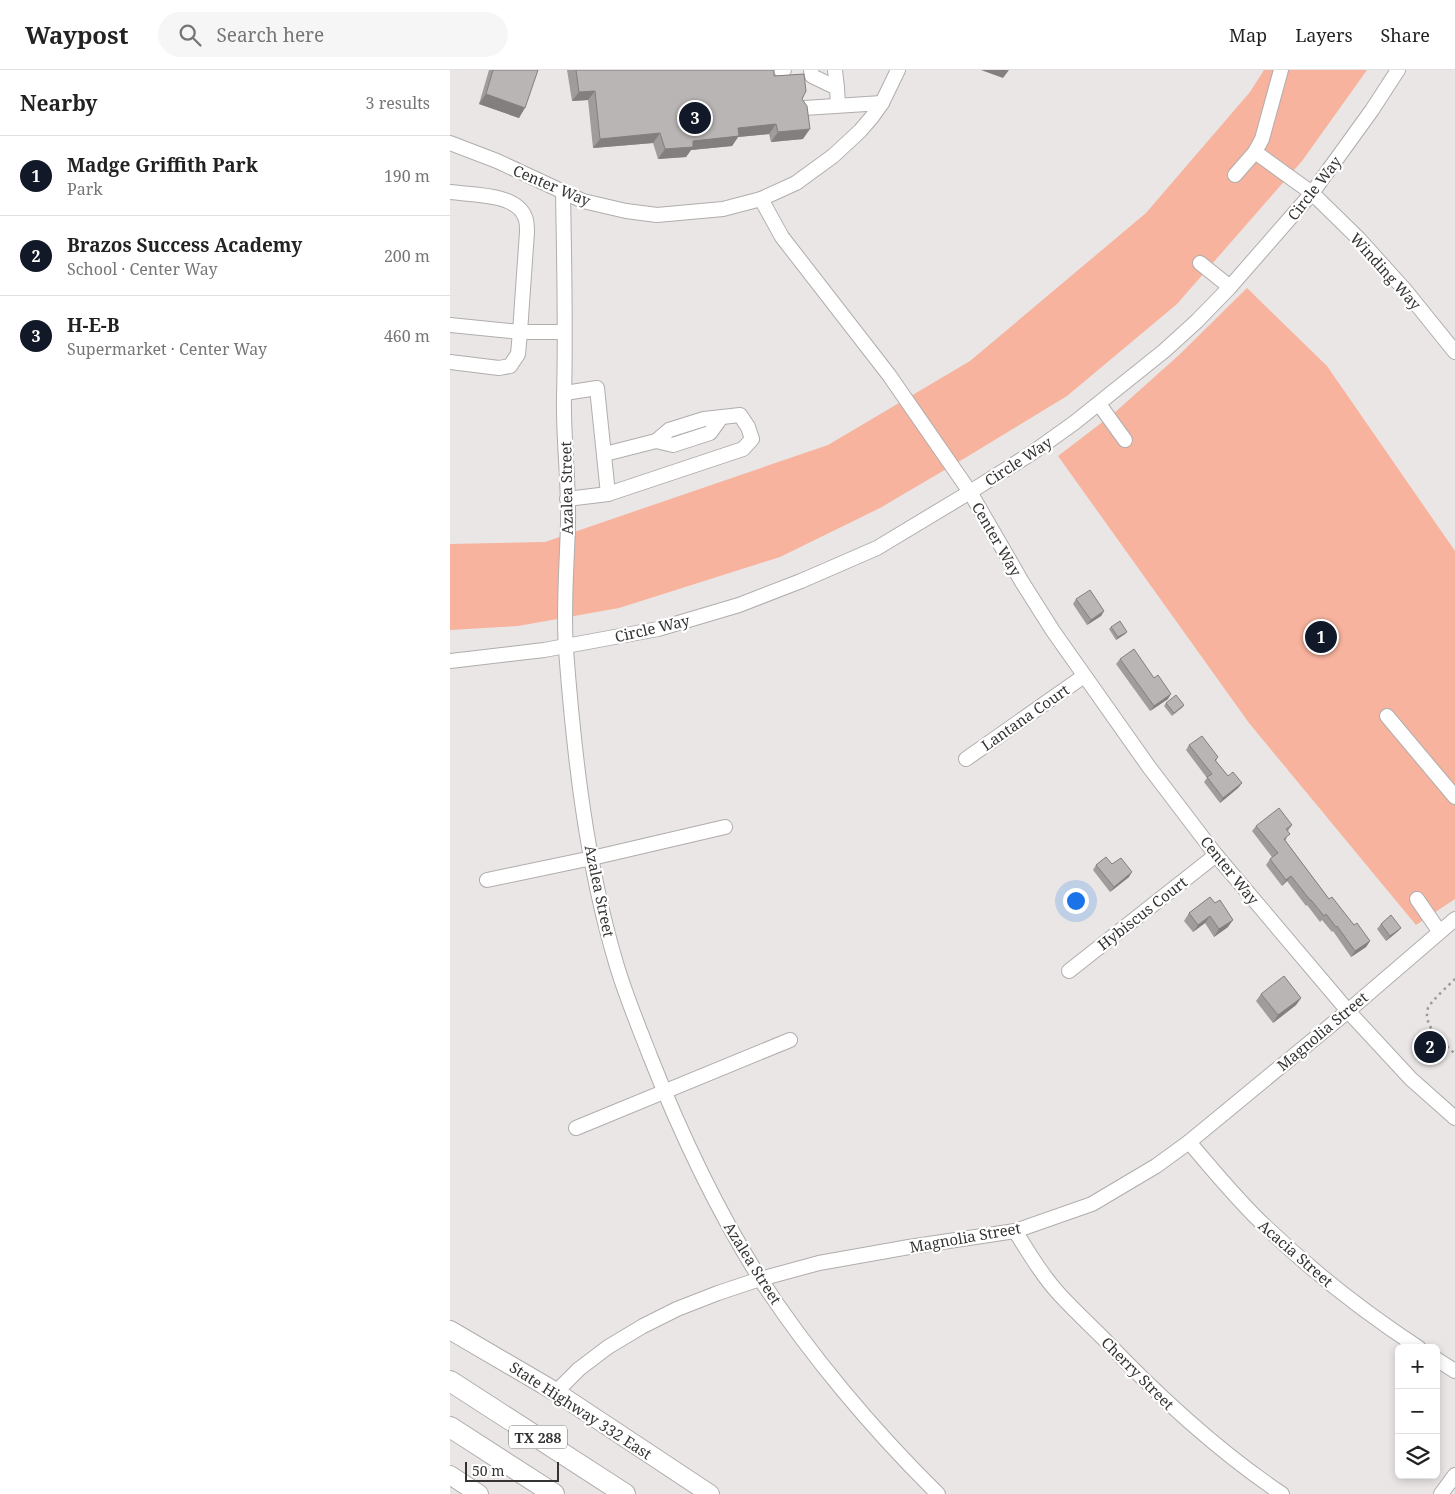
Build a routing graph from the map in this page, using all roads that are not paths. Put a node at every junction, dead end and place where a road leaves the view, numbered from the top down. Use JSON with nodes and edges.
{"nodes":[{"id":1,"x":811,"y":70,"type":"edge"},
{"id":2,"x":835,"y":70,"type":"edge"},
{"id":3,"x":898,"y":70,"type":"edge"},
{"id":4,"x":1281,"y":70,"type":"edge"},
{"id":5,"x":1398,"y":70,"type":"edge"},
{"id":6,"x":837,"y":88,"type":"junction"},
{"id":7,"x":882,"y":103,"type":"junction"},
{"id":8,"x":838,"y":105,"type":"junction"},
{"id":9,"x":804,"y":108,"type":"edge"},
{"id":10,"x":450,"y":143,"type":"edge"},
{"id":11,"x":1255,"y":152,"type":"junction"},
{"id":12,"x":1236,"y":175,"type":"dead end"},
{"id":13,"x":450,"y":192,"type":"edge"},
{"id":14,"x":563,"y":192,"type":"junction"},
{"id":15,"x":1312,"y":193,"type":"junction"},
{"id":16,"x":761,"y":199,"type":"junction"},
{"id":17,"x":1200,"y":263,"type":"dead end"},
{"id":18,"x":1230,"y":287,"type":"junction"},
{"id":19,"x":450,"y":325,"type":"edge"},
{"id":20,"x":520,"y":332,"type":"junction"},
{"id":21,"x":564,"y":332,"type":"junction"},
{"id":22,"x":1455,"y":352,"type":"edge"},
{"id":23,"x":450,"y":362,"type":"edge"},
{"id":24,"x":565,"y":393,"type":"junction"},
{"id":25,"x":1099,"y":404,"type":"junction"},
{"id":26,"x":1125,"y":440,"type":"dead end"},
{"id":27,"x":605,"y":454,"type":"junction"},
{"id":28,"x":970,"y":492,"type":"junction"},
{"id":29,"x":608,"y":494,"type":"junction"},
{"id":30,"x":567,"y":499,"type":"junction"},
{"id":31,"x":566,"y":645,"type":"junction"},
{"id":32,"x":450,"y":661,"type":"edge"},
{"id":33,"x":1084,"y":676,"type":"junction"},
{"id":34,"x":1387,"y":716,"type":"dead end"},
{"id":35,"x":966,"y":759,"type":"dead end"},
{"id":36,"x":1455,"y":797,"type":"edge"},
{"id":37,"x":725,"y":827,"type":"dead end"},
{"id":38,"x":1216,"y":856,"type":"junction"},
{"id":39,"x":592,"y":858,"type":"junction"},
{"id":40,"x":487,"y":880,"type":"dead end"},
{"id":41,"x":1417,"y":899,"type":"dead end"},
{"id":42,"x":1455,"y":919,"type":"edge"},
{"id":43,"x":1439,"y":931,"type":"junction"},
{"id":44,"x":1069,"y":971,"type":"dead end"},
{"id":45,"x":1348,"y":1010,"type":"junction"},
{"id":46,"x":790,"y":1040,"type":"dead end"},
{"id":47,"x":665,"y":1093,"type":"junction"},
{"id":48,"x":1455,"y":1118,"type":"edge"},
{"id":49,"x":576,"y":1128,"type":"dead end"},
{"id":50,"x":1189,"y":1142,"type":"junction"},
{"id":51,"x":1015,"y":1231,"type":"junction"},
{"id":52,"x":760,"y":1279,"type":"junction"},
{"id":53,"x":450,"y":1330,"type":"edge"},
{"id":54,"x":1412,"y":1344,"type":"edge"},
{"id":55,"x":1440,"y":1362,"type":"edge"},
{"id":56,"x":1455,"y":1371,"type":"edge"},
{"id":57,"x":450,"y":1381,"type":"edge"},
{"id":58,"x":556,"y":1392,"type":"junction"},
{"id":59,"x":450,"y":1428,"type":"edge"},
{"id":60,"x":1455,"y":1475,"type":"edge"},
{"id":61,"x":450,"y":1476,"type":"edge"},
{"id":62,"x":479,"y":1494,"type":"edge"},
{"id":63,"x":554,"y":1494,"type":"edge"},
{"id":64,"x":625,"y":1494,"type":"edge"},
{"id":65,"x":710,"y":1494,"type":"edge"},
{"id":66,"x":938,"y":1494,"type":"edge"},
{"id":67,"x":1282,"y":1494,"type":"edge"},
{"id":68,"x":1441,"y":1494,"type":"edge"}],
"edges":[{"from":1,"to":6,"type":"street"},
{"from":2,"to":6,"type":"street"},
{"from":3,"to":7,"type":"street"},
{"from":4,"to":11,"type":"street"},
{"from":5,"to":15,"type":"street","name":"Circle Way"},
{"from":6,"to":8,"type":"street"},
{"from":7,"to":8,"type":"street"},
{"from":7,"to":16,"type":"street"},
{"from":8,"to":9,"type":"street"},
{"from":10,"to":14,"type":"street","name":"Center Way"},
{"from":11,"to":12,"type":"street"},
{"from":11,"to":15,"type":"street","name":"Winding Way"},
{"from":13,"to":20,"type":"street"},
{"from":14,"to":16,"type":"street","name":"Center Way"},
{"from":14,"to":21,"type":"street","name":"Azalea Street"},
{"from":15,"to":18,"type":"street","name":"Circle Way"},
{"from":15,"to":22,"type":"street","name":"Winding Way"},
{"from":16,"to":28,"type":"street","name":"Center Way"},
{"from":17,"to":18,"type":"street"},
{"from":18,"to":25,"type":"street","name":"Circle Way"},
{"from":19,"to":20,"type":"street"},
{"from":20,"to":21,"type":"street"},
{"from":20,"to":23,"type":"street"},
{"from":21,"to":24,"type":"street","name":"Azalea Street"},
{"from":24,"to":27,"type":"street"},
{"from":24,"to":30,"type":"street","name":"Azalea Street"},
{"from":25,"to":26,"type":"street"},
{"from":25,"to":28,"type":"street","name":"Circle Way"},
{"from":27,"to":29,"type":"street"},
{"from":27,"to":29,"type":"street"},
{"from":28,"to":31,"type":"street","name":"Circle Way"},
{"from":28,"to":33,"type":"street","name":"Center Way"},
{"from":29,"to":30,"type":"street"},
{"from":30,"to":31,"type":"street","name":"Azalea Street"},
{"from":31,"to":32,"type":"street","name":"Circle Way"},
{"from":31,"to":39,"type":"street","name":"Azalea Street"},
{"from":33,"to":35,"type":"street","name":"Lantana Court"},
{"from":33,"to":38,"type":"street","name":"Center Way"},
{"from":34,"to":36,"type":"street"},
{"from":37,"to":39,"type":"street"},
{"from":38,"to":44,"type":"street","name":"Hybiscus Court"},
{"from":38,"to":45,"type":"street","name":"Center Way"},
{"from":39,"to":40,"type":"street"},
{"from":39,"to":47,"type":"street","name":"Azalea Street"},
{"from":41,"to":43,"type":"street"},
{"from":42,"to":43,"type":"street","name":"Magnolia Street"},
{"from":43,"to":45,"type":"street","name":"Magnolia Street"},
{"from":45,"to":48,"type":"street","name":"Center Way"},
{"from":45,"to":50,"type":"street","name":"Magnolia Street"},
{"from":46,"to":47,"type":"street"},
{"from":47,"to":49,"type":"street"},
{"from":47,"to":52,"type":"street","name":"Azalea Street"},
{"from":50,"to":51,"type":"street","name":"Magnolia Street"},
{"from":50,"to":54,"type":"street","name":"Acacia Street"},
{"from":51,"to":52,"type":"street","name":"Magnolia Street"},
{"from":51,"to":67,"type":"street","name":"Cherry Street"},
{"from":52,"to":58,"type":"street","name":"Magnolia Street"},
{"from":52,"to":66,"type":"street","name":"Azalea Street"},
{"from":53,"to":58,"type":"main road","name":"State Highway 332 East"},
{"from":55,"to":56,"type":"street"},
{"from":57,"to":64,"type":"highway","number":"TX 288"},
{"from":58,"to":65,"type":"main road","name":"State Highway 332 East"},
{"from":59,"to":63,"type":"highway","number":"TX 288"},
{"from":60,"to":68,"type":"street"},
{"from":61,"to":62,"type":"main road"}]}
